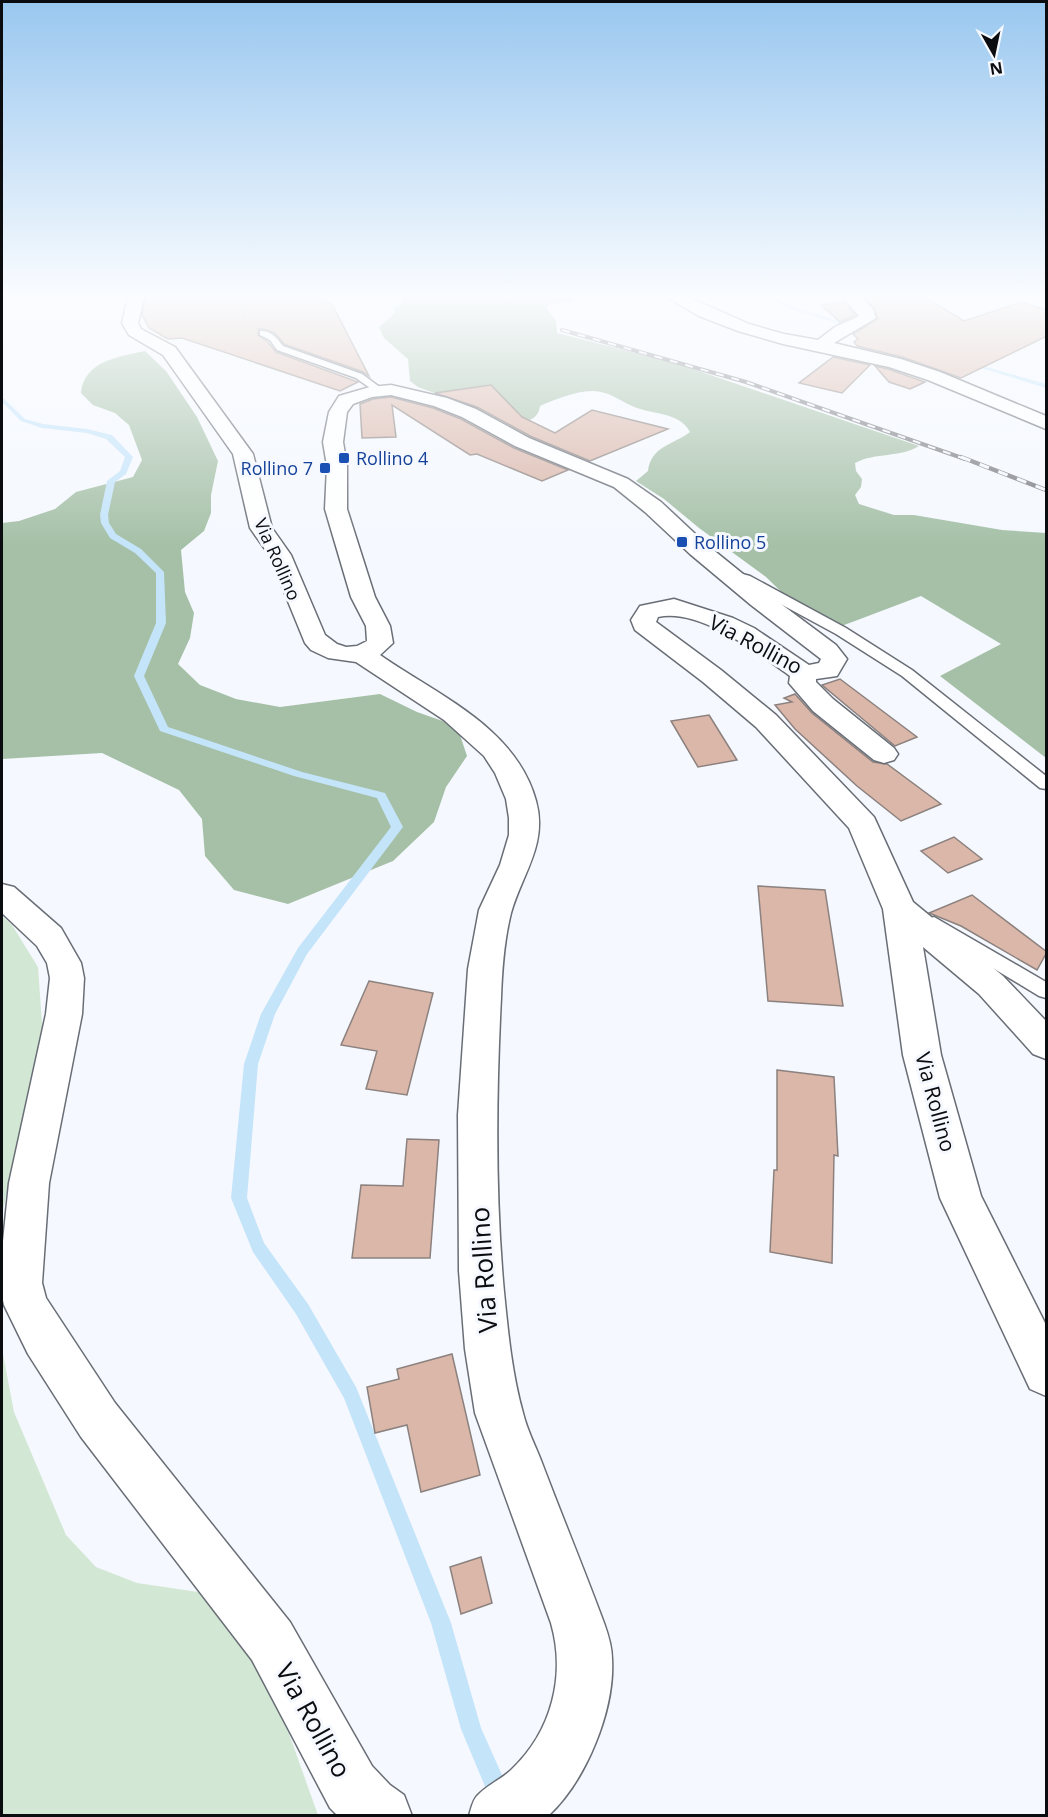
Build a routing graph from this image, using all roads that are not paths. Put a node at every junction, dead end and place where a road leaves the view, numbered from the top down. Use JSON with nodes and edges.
{"nodes":[{"id":1,"x":188,"y":378,"type":"edge"},
{"id":2,"x":362,"y":378,"type":"edge"},
{"id":3,"x":938,"y":378,"type":"edge"},
{"id":4,"x":380,"y":391,"type":"junction"},
{"id":5,"x":1047,"y":423,"type":"edge"},
{"id":6,"x":729,"y":574,"type":"junction"},
{"id":7,"x":361,"y":653,"type":"junction"},
{"id":8,"x":804,"y":673,"type":"junction"},
{"id":9,"x":884,"y":754,"type":"dead end"},
{"id":10,"x":1047,"y":784,"type":"edge"},
{"id":11,"x":2,"y":895,"type":"edge"},
{"id":12,"x":900,"y":909,"type":"junction"},
{"id":13,"x":1047,"y":991,"type":"edge"},
{"id":14,"x":1047,"y":1044,"type":"edge"},
{"id":15,"x":1047,"y":1373,"type":"edge"},
{"id":16,"x":383,"y":1815,"type":"edge"},
{"id":17,"x":498,"y":1815,"type":"edge"}],
"edges":[{"from":1,"to":7,"type":"street","name":"Via Rollino"},
{"from":2,"to":4,"type":"lane"},
{"from":3,"to":5,"type":"street"},
{"from":4,"to":6,"type":"street","name":"Via Rollino"},
{"from":4,"to":7,"type":"street","name":"Via Rollino"},
{"from":6,"to":8,"type":"street","name":"Via Rollino"},
{"from":6,"to":10,"type":"lane"},
{"from":7,"to":17,"type":"street","name":"Via Rollino"},
{"from":8,"to":9,"type":"street"},
{"from":8,"to":12,"type":"street","name":"Via Rollino"},
{"from":11,"to":16,"type":"street","name":"Via Rollino"},
{"from":12,"to":13,"type":"lane"},
{"from":12,"to":14,"type":"street"},
{"from":12,"to":15,"type":"street","name":"Via Rollino"}]}
